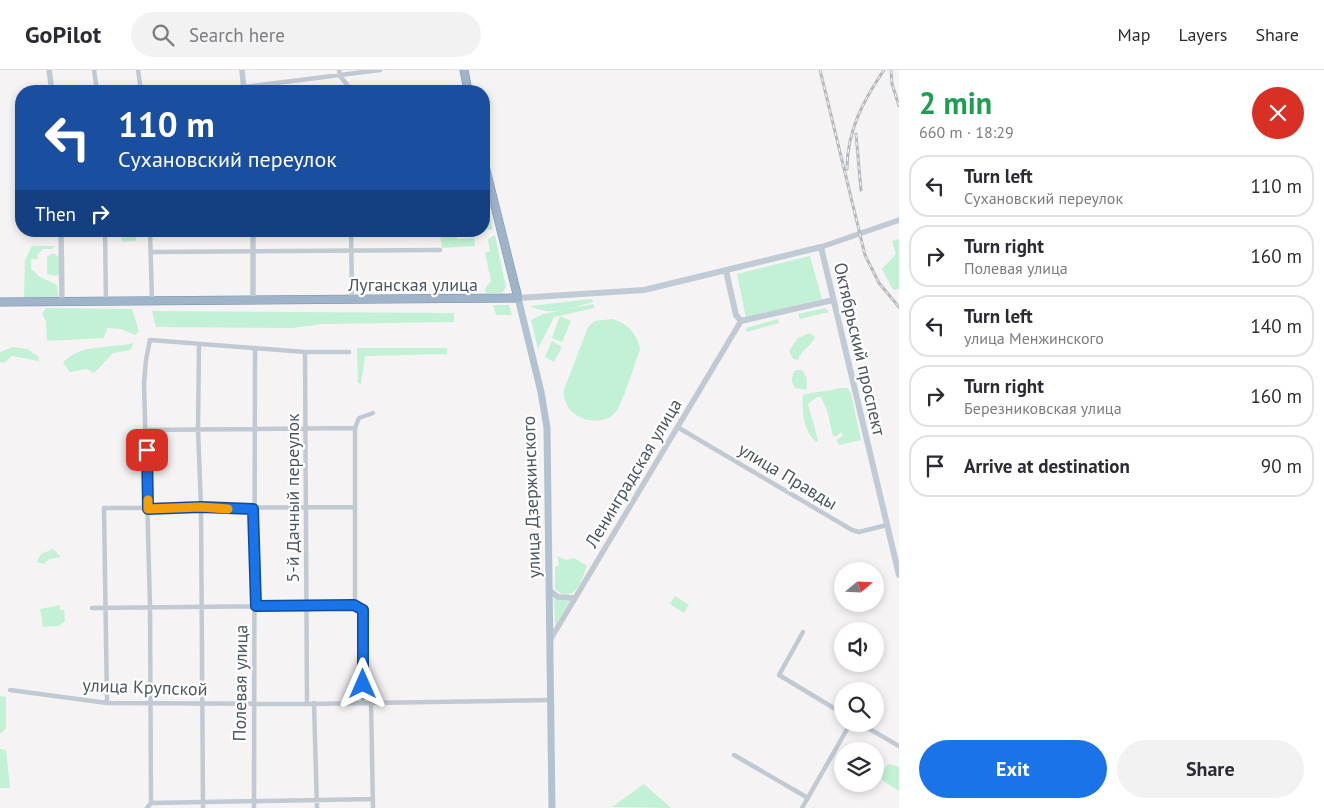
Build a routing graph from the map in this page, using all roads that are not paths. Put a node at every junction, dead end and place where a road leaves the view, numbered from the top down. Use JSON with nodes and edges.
{"nodes":[{"id":1,"x":48,"y":70,"type":"edge"},
{"id":2,"x":94,"y":70,"type":"edge"},
{"id":3,"x":138,"y":70,"type":"edge"},
{"id":4,"x":242,"y":70,"type":"edge"},
{"id":5,"x":380,"y":70,"type":"edge"},
{"id":6,"x":464,"y":70,"type":"edge"},
{"id":7,"x":339,"y":73,"type":"edge"},
{"id":8,"x":51,"y":85,"type":"edge"},
{"id":9,"x":96,"y":85,"type":"edge"},
{"id":10,"x":140,"y":85,"type":"edge"},
{"id":11,"x":244,"y":85,"type":"edge"},
{"id":12,"x":268,"y":85,"type":"edge"},
{"id":13,"x":348,"y":85,"type":"edge"},
{"id":14,"x":467,"y":85,"type":"edge"},
{"id":15,"x":490,"y":187,"type":"edge"},
{"id":16,"x":490,"y":203,"type":"edge"},
{"id":17,"x":494,"y":203,"type":"junction"},
{"id":18,"x":899,"y":220,"type":"edge"},
{"id":19,"x":61,"y":237,"type":"edge"},
{"id":20,"x":105,"y":237,"type":"edge"},
{"id":21,"x":150,"y":237,"type":"edge"},
{"id":22,"x":253,"y":237,"type":"edge"},
{"id":23,"x":351,"y":237,"type":"edge"},
{"id":24,"x":821,"y":247,"type":"junction"},
{"id":25,"x":440,"y":250,"type":"dead end"},
{"id":26,"x":352,"y":251,"type":"junction"},
{"id":27,"x":151,"y":252,"type":"junction"},
{"id":28,"x":254,"y":252,"type":"junction"},
{"id":29,"x":726,"y":271,"type":"junction"},
{"id":30,"x":518,"y":298,"type":"junction"},
{"id":31,"x":152,"y":300,"type":"junction"},
{"id":32,"x":253,"y":300,"type":"junction"},
{"id":33,"x":352,"y":300,"type":"junction"},
{"id":34,"x":833,"y":300,"type":"junction"},
{"id":35,"x":62,"y":301,"type":"junction"},
{"id":36,"x":0,"y":302,"type":"edge"},
{"id":37,"x":106,"y":302,"type":"junction"},
{"id":38,"x":741,"y":321,"type":"junction"},
{"id":39,"x":199,"y":344,"type":"junction"},
{"id":40,"x":255,"y":349,"type":"junction"},
{"id":41,"x":305,"y":352,"type":"junction"},
{"id":42,"x":349,"y":352,"type":"dead end"},
{"id":43,"x":373,"y":413,"type":"dead end"},
{"id":44,"x":254,"y":428,"type":"junction"},
{"id":45,"x":354,"y":428,"type":"junction"},
{"id":46,"x":679,"y":428,"type":"junction"},
{"id":47,"x":306,"y":429,"type":"junction"},
{"id":48,"x":147,"y":430,"type":"junction"},
{"id":49,"x":198,"y":430,"type":"junction"},
{"id":50,"x":201,"y":507,"type":"junction"},
{"id":51,"x":354,"y":507,"type":"junction"},
{"id":52,"x":306,"y":508,"type":"junction"},
{"id":53,"x":148,"y":509,"type":"junction"},
{"id":54,"x":253,"y":509,"type":"junction"},
{"id":55,"x":887,"y":525,"type":"junction"},
{"id":56,"x":899,"y":575,"type":"edge"},
{"id":57,"x":549,"y":590,"type":"junction"},
{"id":58,"x":575,"y":598,"type":"junction"},
{"id":59,"x":354,"y":605,"type":"junction"},
{"id":60,"x":201,"y":606,"type":"junction"},
{"id":61,"x":256,"y":606,"type":"junction"},
{"id":62,"x":307,"y":606,"type":"junction"},
{"id":63,"x":150,"y":607,"type":"junction"},
{"id":64,"x":92,"y":608,"type":"dead end"},
{"id":65,"x":107,"y":608,"type":"junction"},
{"id":66,"x":803,"y":632,"type":"dead end"},
{"id":67,"x":550,"y":640,"type":"junction"},
{"id":68,"x":10,"y":690,"type":"dead end"},
{"id":69,"x":551,"y":700,"type":"junction"},
{"id":70,"x":363,"y":702,"type":"junction"},
{"id":71,"x":372,"y":702,"type":"junction"},
{"id":72,"x":150,"y":703,"type":"junction"},
{"id":73,"x":314,"y":703,"type":"junction"},
{"id":74,"x":107,"y":704,"type":"junction"},
{"id":75,"x":200,"y":704,"type":"junction"},
{"id":76,"x":254,"y":704,"type":"junction"},
{"id":77,"x":307,"y":704,"type":"junction"},
{"id":78,"x":834,"y":708,"type":"edge"},
{"id":79,"x":845,"y":732,"type":"edge"},
{"id":80,"x":875,"y":732,"type":"edge"},
{"id":81,"x":899,"y":746,"type":"edge"},
{"id":82,"x":734,"y":755,"type":"dead end"},
{"id":83,"x":808,"y":798,"type":"junction"},
{"id":84,"x":373,"y":799,"type":"junction"},
{"id":85,"x":317,"y":800,"type":"junction"},
{"id":86,"x":202,"y":801,"type":"junction"},
{"id":87,"x":253,"y":801,"type":"junction"},
{"id":88,"x":151,"y":803,"type":"junction"},
{"id":89,"x":147,"y":808,"type":"edge"},
{"id":90,"x":202,"y":808,"type":"edge"},
{"id":91,"x":254,"y":808,"type":"edge"},
{"id":92,"x":317,"y":808,"type":"edge"},
{"id":93,"x":373,"y":808,"type":"edge"},
{"id":94,"x":552,"y":808,"type":"edge"},
{"id":95,"x":802,"y":808,"type":"edge"}],
"edges":[{"from":1,"to":8,"type":"street"},
{"from":2,"to":9,"type":"street"},
{"from":3,"to":10,"type":"street"},
{"from":4,"to":11,"type":"street"},
{"from":5,"to":7,"type":"street"},
{"from":6,"to":14,"type":"highway"},
{"from":7,"to":12,"type":"street"},
{"from":7,"to":13,"type":"street"},
{"from":15,"to":17,"type":"highway","name":"улица Дзержинского"},
{"from":16,"to":17,"type":"street"},
{"from":17,"to":30,"type":"highway","name":"улица Дзержинского"},
{"from":18,"to":24,"type":"street"},
{"from":19,"to":35,"type":"street"},
{"from":20,"to":37,"type":"street"},
{"from":21,"to":27,"type":"street"},
{"from":22,"to":28,"type":"street"},
{"from":23,"to":26,"type":"street"},
{"from":24,"to":29,"type":"main road","name":"Луганская улица"},
{"from":24,"to":34,"type":"main road","name":"Октябрьский проспект"},
{"from":25,"to":26,"type":"street"},
{"from":26,"to":28,"type":"street"},
{"from":26,"to":33,"type":"street"},
{"from":27,"to":28,"type":"street"},
{"from":27,"to":31,"type":"street"},
{"from":28,"to":32,"type":"street"},
{"from":29,"to":30,"type":"main road","name":"Луганская улица"},
{"from":29,"to":38,"type":"main road"},
{"from":30,"to":33,"type":"highway","name":"Луганская улица"},
{"from":30,"to":57,"type":"main road","name":"улица Дзержинского"},
{"from":31,"to":32,"type":"highway","name":"Луганская улица"},
{"from":31,"to":37,"type":"highway","name":"Луганская улица"},
{"from":32,"to":33,"type":"highway","name":"Луганская улица"},
{"from":34,"to":38,"type":"main road"},
{"from":34,"to":55,"type":"main road","name":"Октябрьский проспект"},
{"from":35,"to":36,"type":"highway","name":"Луганская улица"},
{"from":35,"to":37,"type":"highway","name":"Луганская улица"},
{"from":38,"to":46,"type":"street","name":"Ленинградская улица"},
{"from":39,"to":40,"type":"street"},
{"from":39,"to":48,"type":"street"},
{"from":39,"to":49,"type":"street"},
{"from":40,"to":41,"type":"street"},
{"from":40,"to":44,"type":"street","name":"Полевая улица"},
{"from":41,"to":42,"type":"street"},
{"from":41,"to":47,"type":"street","name":"5-й Дачный переулок"},
{"from":43,"to":45,"type":"street"},
{"from":44,"to":47,"type":"street"},
{"from":44,"to":49,"type":"street"},
{"from":44,"to":54,"type":"street","name":"Полевая улица"},
{"from":45,"to":47,"type":"street"},
{"from":45,"to":51,"type":"street"},
{"from":46,"to":55,"type":"street","name":"улица Правды"},
{"from":46,"to":58,"type":"street","name":"Ленинградская улица"},
{"from":47,"to":52,"type":"street","name":"5-й Дачный переулок"},
{"from":48,"to":49,"type":"street"},
{"from":48,"to":53,"type":"street"},
{"from":49,"to":50,"type":"street"},
{"from":50,"to":53,"type":"street"},
{"from":50,"to":54,"type":"street"},
{"from":50,"to":60,"type":"street"},
{"from":51,"to":52,"type":"street"},
{"from":51,"to":59,"type":"street"},
{"from":52,"to":54,"type":"street"},
{"from":52,"to":62,"type":"street","name":"5-й Дачный переулок"},
{"from":53,"to":63,"type":"street"},
{"from":53,"to":65,"type":"street"},
{"from":54,"to":61,"type":"street","name":"Полевая улица"},
{"from":55,"to":56,"type":"main road","name":"Октябрьский проспект"},
{"from":57,"to":58,"type":"street"},
{"from":57,"to":67,"type":"main road","name":"улица Дзержинского"},
{"from":58,"to":67,"type":"street","name":"Ленинградская улица"},
{"from":59,"to":62,"type":"street"},
{"from":59,"to":70,"type":"street"},
{"from":60,"to":61,"type":"street"},
{"from":60,"to":63,"type":"street"},
{"from":60,"to":75,"type":"street"},
{"from":61,"to":62,"type":"street"},
{"from":61,"to":76,"type":"street","name":"Полевая улица"},
{"from":62,"to":77,"type":"street","name":"5-й Дачный переулок"},
{"from":63,"to":65,"type":"street"},
{"from":63,"to":72,"type":"street"},
{"from":64,"to":65,"type":"street"},
{"from":65,"to":74,"type":"street"},
{"from":66,"to":78,"type":"street"},
{"from":67,"to":69,"type":"main road","name":"улица Дзержинского"},
{"from":68,"to":74,"type":"street","name":"улица Крупской"},
{"from":69,"to":71,"type":"street","name":"улица Крупской"},
{"from":69,"to":94,"type":"main road","name":"улица Дзержинского"},
{"from":70,"to":71,"type":"street","name":"улица Крупской"},
{"from":70,"to":73,"type":"street","name":"улица Крупской"},
{"from":71,"to":84,"type":"street"},
{"from":72,"to":74,"type":"street","name":"улица Крупской"},
{"from":72,"to":75,"type":"street","name":"улица Крупской"},
{"from":72,"to":88,"type":"street"},
{"from":73,"to":77,"type":"street","name":"улица Крупской"},
{"from":73,"to":85,"type":"street"},
{"from":75,"to":76,"type":"street","name":"улица Крупской"},
{"from":75,"to":86,"type":"street"},
{"from":76,"to":77,"type":"street","name":"улица Крупской"},
{"from":76,"to":87,"type":"street","name":"Полевая улица"},
{"from":79,"to":83,"type":"street"},
{"from":80,"to":81,"type":"street"},
{"from":82,"to":83,"type":"street"},
{"from":83,"to":95,"type":"street"},
{"from":84,"to":85,"type":"street"},
{"from":84,"to":93,"type":"street"},
{"from":85,"to":87,"type":"street"},
{"from":85,"to":92,"type":"street"},
{"from":86,"to":87,"type":"street"},
{"from":86,"to":88,"type":"street"},
{"from":86,"to":90,"type":"street"},
{"from":87,"to":91,"type":"street","name":"Полевая улица"},
{"from":88,"to":89,"type":"street"}]}
